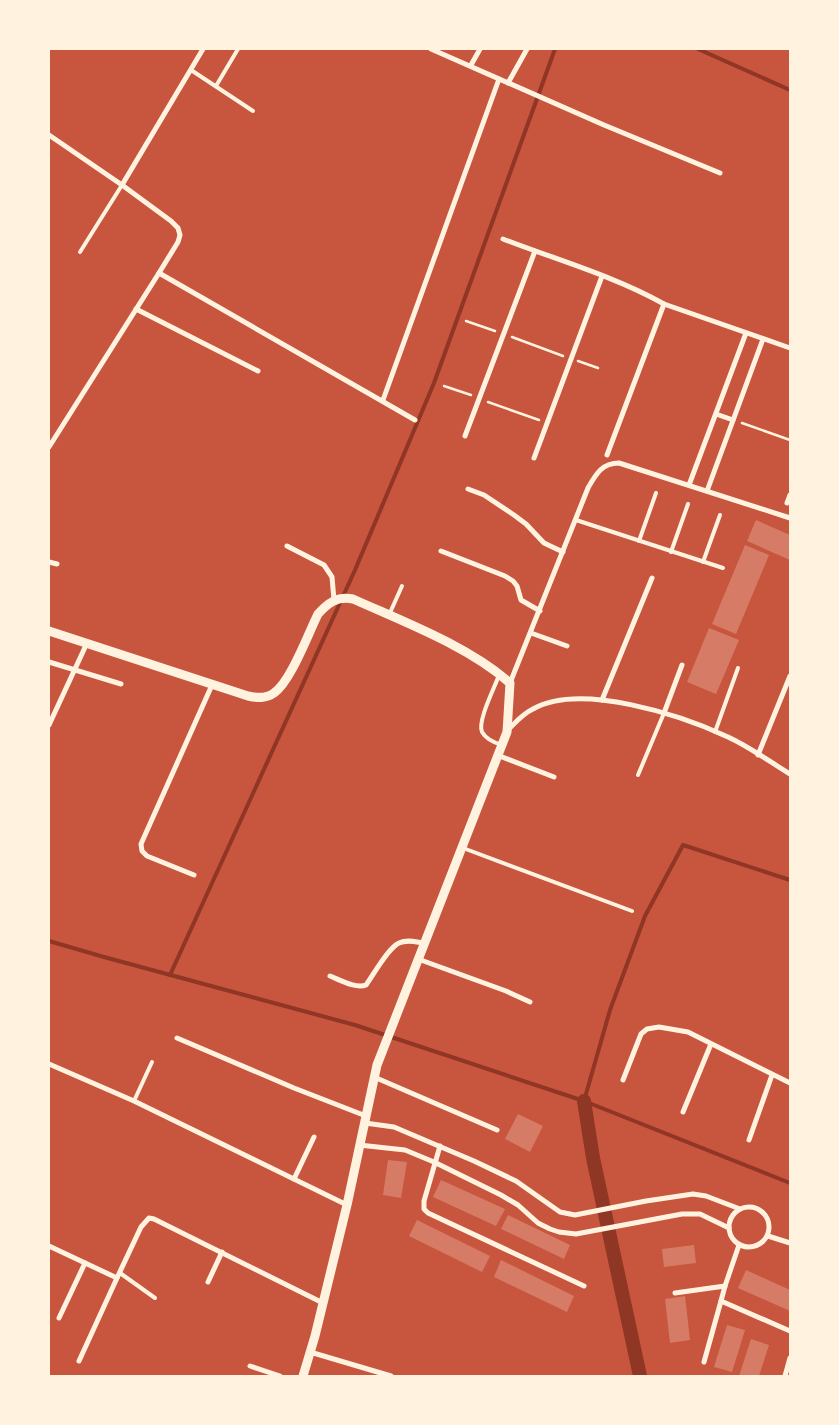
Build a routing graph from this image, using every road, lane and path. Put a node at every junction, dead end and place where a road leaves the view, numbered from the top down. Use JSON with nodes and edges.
{"nodes":[{"id":1,"x":203,"y":49,"type":"edge"},
{"id":2,"x":238,"y":49,"type":"edge"},
{"id":3,"x":431,"y":49,"type":"edge"},
{"id":4,"x":480,"y":49,"type":"edge"},
{"id":5,"x":527,"y":49,"type":"edge"},
{"id":6,"x":471,"y":66,"type":"junction"},
{"id":7,"x":191,"y":70,"type":"junction"},
{"id":8,"x":499,"y":79,"type":"junction"},
{"id":9,"x":508,"y":83,"type":"junction"},
{"id":10,"x":216,"y":86,"type":"junction"},
{"id":11,"x":253,"y":111,"type":"dead end"},
{"id":12,"x":49,"y":135,"type":"edge"},
{"id":13,"x":720,"y":173,"type":"dead end"},
{"id":14,"x":122,"y":185,"type":"junction"},
{"id":15,"x":503,"y":239,"type":"dead end"},
{"id":16,"x":535,"y":251,"type":"junction"},
{"id":17,"x":80,"y":252,"type":"dead end"},
{"id":18,"x":159,"y":273,"type":"junction"},
{"id":19,"x":602,"y":276,"type":"junction"},
{"id":20,"x":664,"y":304,"type":"junction"},
{"id":21,"x":136,"y":309,"type":"junction"},
{"id":22,"x":466,"y":321,"type":"dead end"},
{"id":23,"x":746,"y":333,"type":"junction"},
{"id":24,"x":503,"y":334,"type":"junction"},
{"id":25,"x":763,"y":339,"type":"junction"},
{"id":26,"x":790,"y":348,"type":"edge"},
{"id":27,"x":572,"y":359,"type":"junction"},
{"id":28,"x":598,"y":368,"type":"dead end"},
{"id":29,"x":258,"y":371,"type":"dead end"},
{"id":30,"x":444,"y":386,"type":"dead end"},
{"id":31,"x":479,"y":398,"type":"junction"},
{"id":32,"x":383,"y":400,"type":"junction"},
{"id":33,"x":716,"y":414,"type":"junction"},
{"id":34,"x":415,"y":420,"type":"dead end"},
{"id":35,"x":733,"y":420,"type":"junction"},
{"id":36,"x":547,"y":423,"type":"junction"},
{"id":37,"x":465,"y":436,"type":"dead end"},
{"id":38,"x":790,"y":440,"type":"edge"},
{"id":39,"x":49,"y":447,"type":"edge"},
{"id":40,"x":607,"y":455,"type":"dead end"},
{"id":41,"x":534,"y":458,"type":"dead end"},
{"id":42,"x":689,"y":485,"type":"junction"},
{"id":43,"x":468,"y":489,"type":"dead end"},
{"id":44,"x":707,"y":491,"type":"junction"},
{"id":45,"x":656,"y":493,"type":"dead end"},
{"id":46,"x":790,"y":495,"type":"edge"},
{"id":47,"x":787,"y":503,"type":"dead end"},
{"id":48,"x":688,"y":504,"type":"dead end"},
{"id":49,"x":720,"y":515,"type":"dead end"},
{"id":50,"x":790,"y":518,"type":"edge"},
{"id":51,"x":576,"y":520,"type":"junction"},
{"id":52,"x":639,"y":541,"type":"junction"},
{"id":53,"x":288,"y":546,"type":"dead end"},
{"id":54,"x":441,"y":551,"type":"dead end"},
{"id":55,"x":563,"y":552,"type":"junction"},
{"id":56,"x":671,"y":552,"type":"junction"},
{"id":57,"x":49,"y":562,"type":"edge"},
{"id":58,"x":703,"y":562,"type":"junction"},
{"id":59,"x":57,"y":564,"type":"dead end"},
{"id":60,"x":723,"y":568,"type":"dead end"},
{"id":61,"x":652,"y":578,"type":"dead end"},
{"id":62,"x":402,"y":586,"type":"dead end"},
{"id":63,"x":334,"y":600,"type":"junction"},
{"id":64,"x":540,"y":611,"type":"junction"},
{"id":65,"x":389,"y":615,"type":"junction"},
{"id":66,"x":49,"y":632,"type":"edge"},
{"id":67,"x":531,"y":633,"type":"junction"},
{"id":68,"x":87,"y":643,"type":"junction"},
{"id":69,"x":567,"y":646,"type":"dead end"},
{"id":70,"x":49,"y":662,"type":"edge"},
{"id":71,"x":682,"y":665,"type":"dead end"},
{"id":72,"x":738,"y":668,"type":"dead end"},
{"id":73,"x":74,"y":670,"type":"junction"},
{"id":74,"x":500,"y":674,"type":"junction"},
{"id":75,"x":790,"y":676,"type":"edge"},
{"id":76,"x":510,"y":683,"type":"junction"},
{"id":77,"x":121,"y":684,"type":"dead end"},
{"id":78,"x":212,"y":685,"type":"junction"},
{"id":79,"x":602,"y":700,"type":"junction"},
{"id":80,"x":664,"y":713,"type":"junction"},
{"id":81,"x":49,"y":724,"type":"edge"},
{"id":82,"x":507,"y":732,"type":"junction"},
{"id":83,"x":715,"y":732,"type":"junction"},
{"id":84,"x":502,"y":745,"type":"junction"},
{"id":85,"x":497,"y":755,"type":"junction"},
{"id":86,"x":758,"y":755,"type":"junction"},
{"id":87,"x":790,"y":774,"type":"edge"},
{"id":88,"x":638,"y":775,"type":"dead end"},
{"id":89,"x":554,"y":777,"type":"dead end"},
{"id":90,"x":461,"y":848,"type":"junction"},
{"id":91,"x":194,"y":875,"type":"dead end"},
{"id":92,"x":632,"y":911,"type":"dead end"},
{"id":93,"x":424,"y":943,"type":"junction"},
{"id":94,"x":418,"y":959,"type":"junction"},
{"id":95,"x":330,"y":976,"type":"dead end"},
{"id":96,"x":530,"y":1002,"type":"dead end"},
{"id":97,"x":177,"y":1038,"type":"dead end"},
{"id":98,"x":710,"y":1044,"type":"junction"},
{"id":99,"x":152,"y":1062,"type":"dead end"},
{"id":100,"x":49,"y":1064,"type":"edge"},
{"id":101,"x":772,"y":1075,"type":"junction"},
{"id":102,"x":374,"y":1077,"type":"junction"},
{"id":103,"x":623,"y":1080,"type":"dead end"},
{"id":104,"x":790,"y":1083,"type":"edge"},
{"id":105,"x":134,"y":1101,"type":"junction"},
{"id":106,"x":683,"y":1112,"type":"dead end"},
{"id":107,"x":365,"y":1119,"type":"junction"},
{"id":108,"x":497,"y":1130,"type":"dead end"},
{"id":109,"x":314,"y":1137,"type":"dead end"},
{"id":110,"x":749,"y":1140,"type":"dead end"},
{"id":111,"x":359,"y":1146,"type":"junction"},
{"id":112,"x":440,"y":1146,"type":"junction"},
{"id":113,"x":434,"y":1162,"type":"junction"},
{"id":114,"x":294,"y":1180,"type":"junction"},
{"id":115,"x":347,"y":1205,"type":"junction"},
{"id":116,"x":740,"y":1209,"type":"junction"},
{"id":117,"x":729,"y":1228,"type":"junction"},
{"id":118,"x":768,"y":1236,"type":"junction"},
{"id":119,"x":790,"y":1242,"type":"edge"},
{"id":120,"x":739,"y":1245,"type":"junction"},
{"id":121,"x":49,"y":1246,"type":"edge"},
{"id":122,"x":222,"y":1252,"type":"junction"},
{"id":123,"x":85,"y":1263,"type":"junction"},
{"id":124,"x":118,"y":1276,"type":"junction"},
{"id":125,"x":208,"y":1282,"type":"dead end"},
{"id":126,"x":584,"y":1286,"type":"dead end"},
{"id":127,"x":725,"y":1286,"type":"junction"},
{"id":128,"x":675,"y":1293,"type":"dead end"},
{"id":129,"x":155,"y":1298,"type":"dead end"},
{"id":130,"x":721,"y":1300,"type":"junction"},
{"id":131,"x":323,"y":1303,"type":"junction"},
{"id":132,"x":58,"y":1318,"type":"dead end"},
{"id":133,"x":790,"y":1331,"type":"edge"},
{"id":134,"x":310,"y":1352,"type":"junction"},
{"id":135,"x":790,"y":1358,"type":"edge"},
{"id":136,"x":79,"y":1361,"type":"dead end"},
{"id":137,"x":704,"y":1362,"type":"dead end"},
{"id":138,"x":250,"y":1366,"type":"dead end"},
{"id":139,"x":280,"y":1376,"type":"edge"},
{"id":140,"x":303,"y":1376,"type":"edge"},
{"id":141,"x":391,"y":1376,"type":"edge"},
{"id":142,"x":785,"y":1376,"type":"edge"}],
"edges":[{"from":1,"to":7,"type":"street"},
{"from":2,"to":10,"type":"lane"},
{"from":3,"to":6,"type":"street"},
{"from":4,"to":6,"type":"street"},
{"from":5,"to":9,"type":"street"},
{"from":6,"to":8,"type":"street"},
{"from":7,"to":10,"type":"lane"},
{"from":7,"to":14,"type":"street"},
{"from":8,"to":9,"type":"street"},
{"from":8,"to":32,"type":"street"},
{"from":9,"to":13,"type":"street"},
{"from":10,"to":11,"type":"lane"},
{"from":12,"to":14,"type":"street"},
{"from":14,"to":17,"type":"lane"},
{"from":14,"to":18,"type":"street"},
{"from":15,"to":16,"type":"street"},
{"from":16,"to":19,"type":"street"},
{"from":16,"to":24,"type":"street"},
{"from":18,"to":21,"type":"street"},
{"from":18,"to":32,"type":"street"},
{"from":19,"to":20,"type":"street"},
{"from":19,"to":27,"type":"street"},
{"from":20,"to":23,"type":"street"},
{"from":20,"to":40,"type":"street"},
{"from":21,"to":29,"type":"street"},
{"from":21,"to":39,"type":"street"},
{"from":22,"to":24,"type":"path"},
{"from":23,"to":25,"type":"street"},
{"from":23,"to":33,"type":"street"},
{"from":24,"to":27,"type":"path"},
{"from":24,"to":31,"type":"street"},
{"from":25,"to":26,"type":"street"},
{"from":25,"to":35,"type":"street"},
{"from":27,"to":28,"type":"path"},
{"from":27,"to":36,"type":"street"},
{"from":30,"to":31,"type":"path"},
{"from":31,"to":36,"type":"path"},
{"from":31,"to":37,"type":"street"},
{"from":32,"to":34,"type":"street"},
{"from":33,"to":35,"type":"street"},
{"from":33,"to":42,"type":"street"},
{"from":35,"to":38,"type":"path"},
{"from":35,"to":44,"type":"street"},
{"from":36,"to":41,"type":"street"},
{"from":42,"to":44,"type":"street"},
{"from":42,"to":51,"type":"street"},
{"from":43,"to":55,"type":"street"},
{"from":44,"to":50,"type":"street"},
{"from":45,"to":52,"type":"lane"},
{"from":46,"to":47,"type":"street"},
{"from":48,"to":56,"type":"lane"},
{"from":49,"to":58,"type":"lane"},
{"from":51,"to":52,"type":"lane"},
{"from":51,"to":55,"type":"street"},
{"from":52,"to":56,"type":"lane"},
{"from":53,"to":63,"type":"street"},
{"from":54,"to":64,"type":"street"},
{"from":55,"to":64,"type":"street"},
{"from":56,"to":58,"type":"lane"},
{"from":57,"to":59,"type":"street"},
{"from":58,"to":60,"type":"lane"},
{"from":61,"to":79,"type":"street"},
{"from":62,"to":65,"type":"lane"},
{"from":63,"to":65,"type":"street"},
{"from":63,"to":78,"type":"street"},
{"from":64,"to":67,"type":"street"},
{"from":65,"to":74,"type":"street"},
{"from":66,"to":68,"type":"street"},
{"from":67,"to":69,"type":"street"},
{"from":67,"to":76,"type":"street"},
{"from":68,"to":73,"type":"street"},
{"from":68,"to":78,"type":"street"},
{"from":70,"to":73,"type":"street"},
{"from":71,"to":80,"type":"street"},
{"from":72,"to":83,"type":"lane"},
{"from":73,"to":77,"type":"street"},
{"from":73,"to":81,"type":"street"},
{"from":74,"to":76,"type":"street"},
{"from":74,"to":84,"type":"lane"},
{"from":75,"to":86,"type":"street"},
{"from":76,"to":82,"type":"street"},
{"from":78,"to":91,"type":"street"},
{"from":79,"to":80,"type":"street"},
{"from":79,"to":82,"type":"street"},
{"from":80,"to":83,"type":"street"},
{"from":80,"to":88,"type":"lane"},
{"from":82,"to":84,"type":"street"},
{"from":83,"to":86,"type":"street"},
{"from":84,"to":85,"type":"street"},
{"from":85,"to":89,"type":"street"},
{"from":85,"to":90,"type":"street"},
{"from":86,"to":87,"type":"street"},
{"from":90,"to":92,"type":"lane"},
{"from":90,"to":93,"type":"street"},
{"from":93,"to":94,"type":"street"},
{"from":93,"to":95,"type":"street"},
{"from":94,"to":96,"type":"street"},
{"from":94,"to":102,"type":"street"},
{"from":97,"to":107,"type":"street"},
{"from":98,"to":101,"type":"street"},
{"from":98,"to":103,"type":"street"},
{"from":98,"to":106,"type":"street"},
{"from":99,"to":105,"type":"lane"},
{"from":100,"to":105,"type":"street"},
{"from":101,"to":104,"type":"street"},
{"from":101,"to":110,"type":"street"},
{"from":102,"to":107,"type":"street"},
{"from":102,"to":108,"type":"street"},
{"from":105,"to":114,"type":"street"},
{"from":107,"to":111,"type":"street"},
{"from":107,"to":112,"type":"street"},
{"from":109,"to":114,"type":"street"},
{"from":111,"to":113,"type":"street"},
{"from":111,"to":115,"type":"street"},
{"from":112,"to":113,"type":"street"},
{"from":112,"to":116,"type":"street"},
{"from":113,"to":117,"type":"street"},
{"from":113,"to":126,"type":"street"},
{"from":114,"to":115,"type":"street"},
{"from":115,"to":131,"type":"street"},
{"from":116,"to":117,"type":"street"},
{"from":116,"to":118,"type":"street"},
{"from":117,"to":120,"type":"street"},
{"from":118,"to":119,"type":"street"},
{"from":118,"to":120,"type":"street"},
{"from":120,"to":127,"type":"street"},
{"from":121,"to":123,"type":"street"},
{"from":122,"to":124,"type":"street"},
{"from":122,"to":125,"type":"street"},
{"from":122,"to":131,"type":"street"},
{"from":123,"to":124,"type":"street"},
{"from":123,"to":132,"type":"street"},
{"from":124,"to":129,"type":"lane"},
{"from":124,"to":136,"type":"street"},
{"from":127,"to":128,"type":"street"},
{"from":127,"to":130,"type":"street"},
{"from":130,"to":133,"type":"street"},
{"from":130,"to":137,"type":"street"},
{"from":131,"to":134,"type":"street"},
{"from":134,"to":140,"type":"street"},
{"from":134,"to":141,"type":"street"},
{"from":135,"to":142,"type":"street"},
{"from":138,"to":139,"type":"street"}]}
